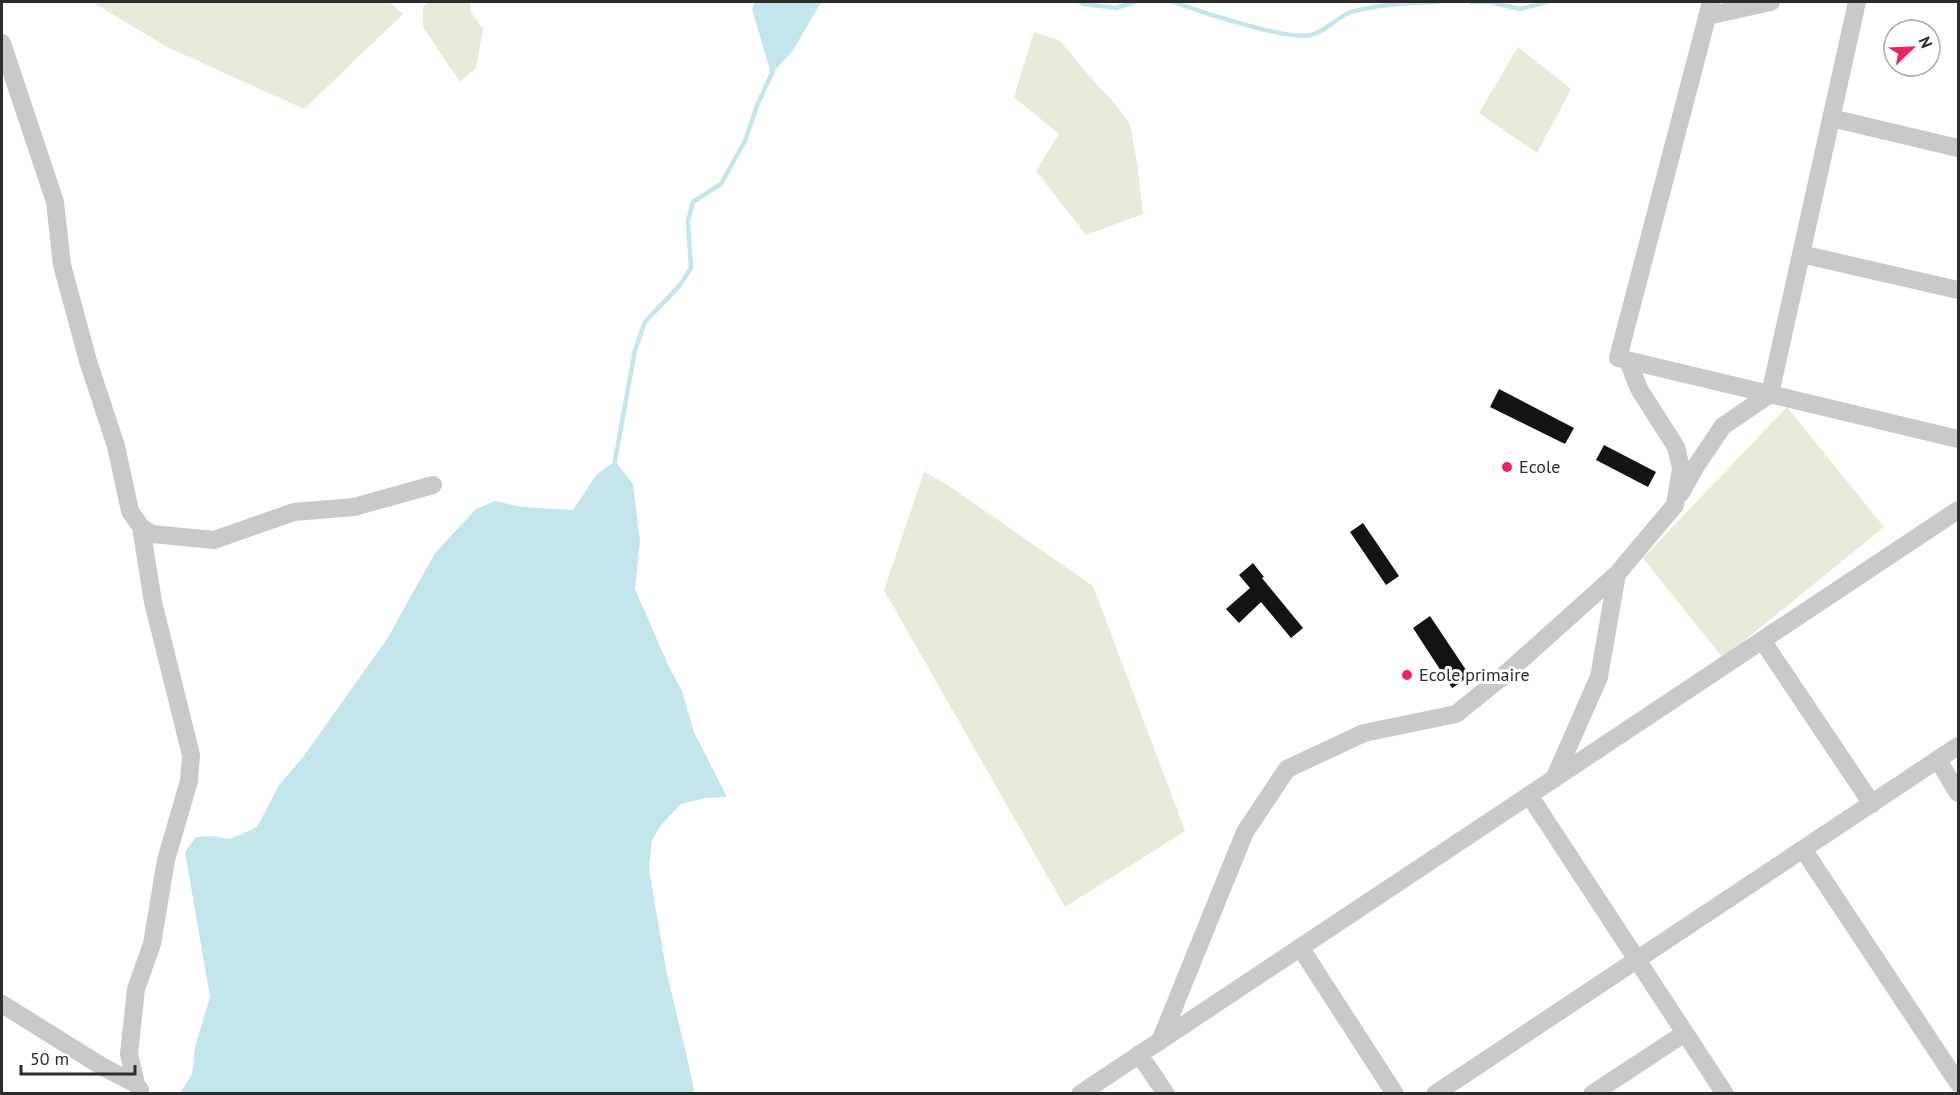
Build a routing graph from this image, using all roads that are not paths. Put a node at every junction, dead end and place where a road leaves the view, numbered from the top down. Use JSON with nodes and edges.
{"nodes":[{"id":1,"x":1771,"y":2,"type":"edge"},
{"id":2,"x":1857,"y":2,"type":"edge"},
{"id":3,"x":1709,"y":9,"type":"edge"},
{"id":4,"x":2,"y":43,"type":"edge"},
{"id":5,"x":1831,"y":118,"type":"junction"},
{"id":6,"x":1959,"y":148,"type":"edge"},
{"id":7,"x":1801,"y":254,"type":"junction"},
{"id":8,"x":1959,"y":290,"type":"edge"},
{"id":9,"x":1628,"y":361,"type":"junction"},
{"id":10,"x":1770,"y":394,"type":"junction"},
{"id":11,"x":1959,"y":439,"type":"edge"},
{"id":12,"x":433,"y":485,"type":"dead end"},
{"id":13,"x":1675,"y":504,"type":"junction"},
{"id":14,"x":1959,"y":510,"type":"edge"},
{"id":15,"x":141,"y":527,"type":"junction"},
{"id":16,"x":1617,"y":574,"type":"junction"},
{"id":17,"x":1762,"y":640,"type":"junction"},
{"id":18,"x":1959,"y":746,"type":"edge"},
{"id":19,"x":1938,"y":760,"type":"junction"},
{"id":20,"x":1554,"y":779,"type":"junction"},
{"id":21,"x":1959,"y":793,"type":"edge"},
{"id":22,"x":1529,"y":795,"type":"junction"},
{"id":23,"x":1872,"y":804,"type":"junction"},
{"id":24,"x":1803,"y":849,"type":"junction"},
{"id":25,"x":1300,"y":947,"type":"junction"},
{"id":26,"x":1637,"y":959,"type":"junction"},
{"id":27,"x":2,"y":1004,"type":"edge"},
{"id":28,"x":1685,"y":1033,"type":"junction"},
{"id":29,"x":1161,"y":1039,"type":"junction"},
{"id":30,"x":1139,"y":1054,"type":"junction"},
{"id":31,"x":1959,"y":1083,"type":"edge"},
{"id":32,"x":139,"y":1089,"type":"edge"},
{"id":33,"x":1959,"y":1090,"type":"edge"},
{"id":34,"x":1080,"y":1094,"type":"edge"},
{"id":35,"x":1166,"y":1094,"type":"edge"},
{"id":36,"x":1395,"y":1094,"type":"edge"},
{"id":37,"x":1435,"y":1094,"type":"edge"},
{"id":38,"x":1592,"y":1094,"type":"edge"},
{"id":39,"x":1725,"y":1094,"type":"edge"},
{"id":40,"x":1954,"y":1094,"type":"edge"}],
"edges":[{"from":1,"to":3,"type":"street"},
{"from":2,"to":5,"type":"street"},
{"from":3,"to":9,"type":"street"},
{"from":4,"to":15,"type":"street"},
{"from":5,"to":6,"type":"street"},
{"from":5,"to":7,"type":"street"},
{"from":7,"to":8,"type":"street"},
{"from":7,"to":10,"type":"street"},
{"from":9,"to":10,"type":"street"},
{"from":9,"to":13,"type":"street"},
{"from":10,"to":11,"type":"street"},
{"from":10,"to":13,"type":"street"},
{"from":12,"to":15,"type":"street"},
{"from":13,"to":16,"type":"street"},
{"from":14,"to":17,"type":"street"},
{"from":15,"to":32,"type":"street"},
{"from":16,"to":20,"type":"street"},
{"from":16,"to":29,"type":"street"},
{"from":17,"to":20,"type":"street"},
{"from":17,"to":23,"type":"street"},
{"from":18,"to":19,"type":"street"},
{"from":19,"to":21,"type":"street"},
{"from":19,"to":23,"type":"street"},
{"from":20,"to":22,"type":"street"},
{"from":22,"to":25,"type":"street"},
{"from":22,"to":26,"type":"street"},
{"from":23,"to":24,"type":"street"},
{"from":24,"to":26,"type":"street"},
{"from":24,"to":31,"type":"street"},
{"from":25,"to":29,"type":"street"},
{"from":25,"to":36,"type":"street"},
{"from":26,"to":28,"type":"street"},
{"from":26,"to":37,"type":"street"},
{"from":27,"to":32,"type":"street"},
{"from":28,"to":38,"type":"street"},
{"from":28,"to":39,"type":"street"},
{"from":29,"to":30,"type":"street"},
{"from":30,"to":34,"type":"street"},
{"from":30,"to":35,"type":"street"},
{"from":33,"to":40,"type":"street"}]}
